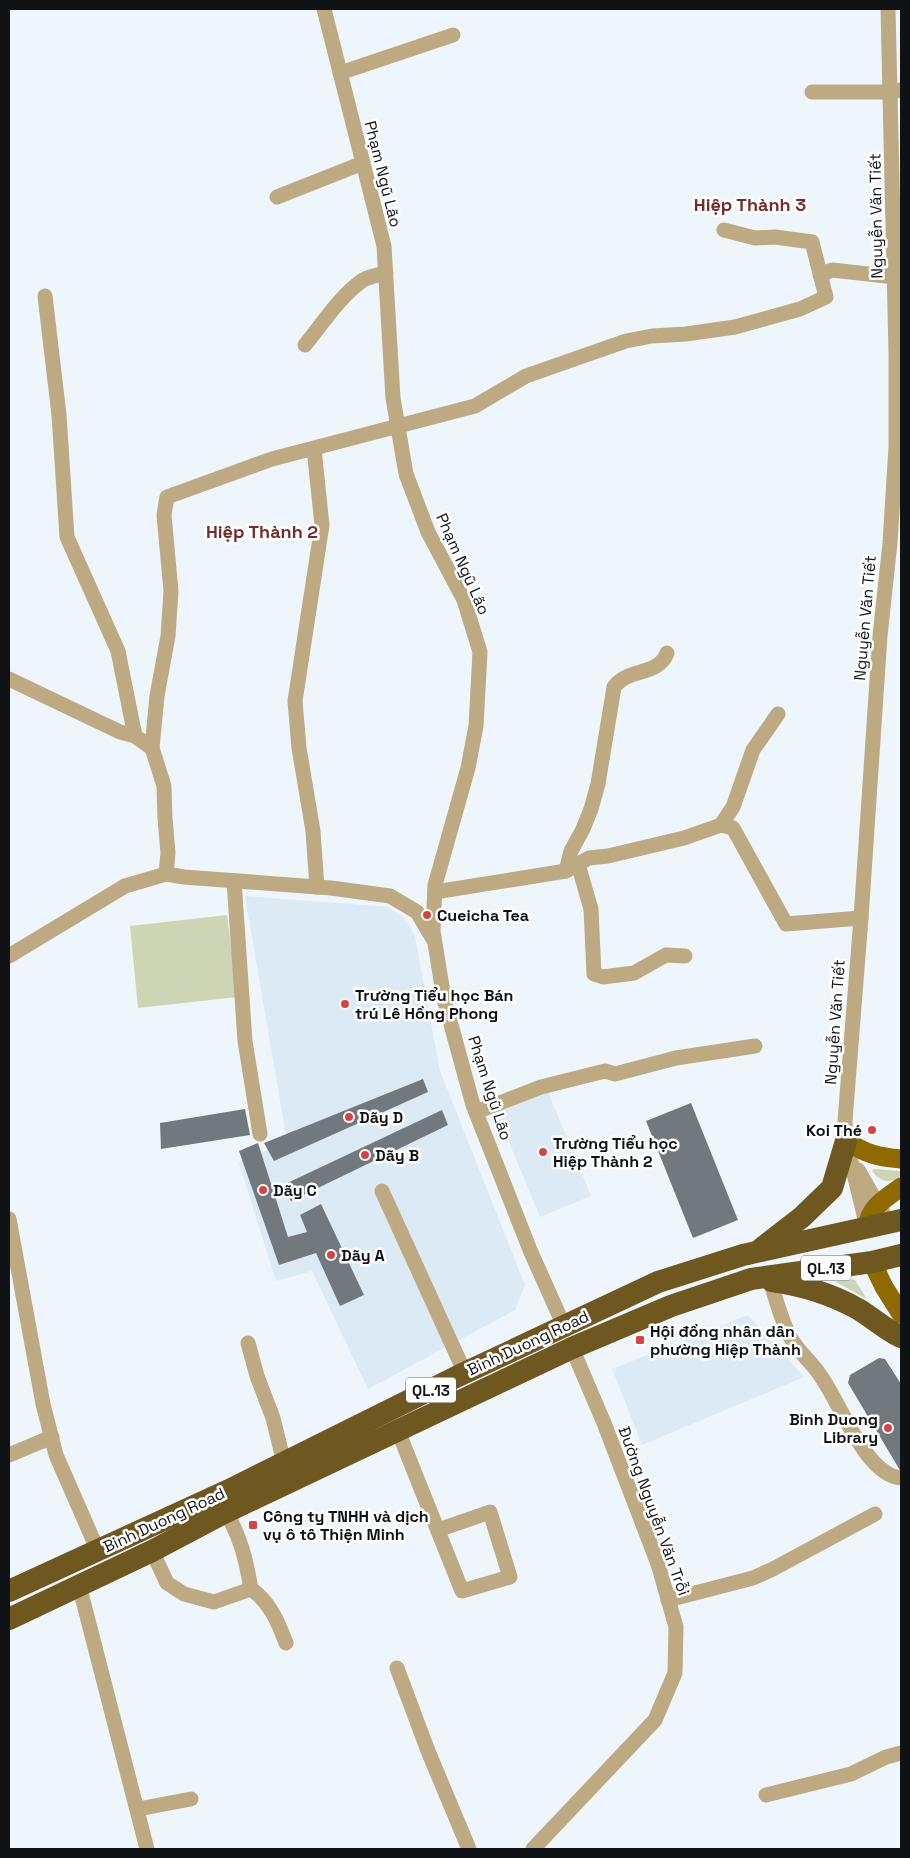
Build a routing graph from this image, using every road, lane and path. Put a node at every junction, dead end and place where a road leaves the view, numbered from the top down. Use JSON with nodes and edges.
{"nodes":[{"id":1,"x":324,"y":9,"type":"edge"},
{"id":2,"x":888,"y":9,"type":"edge"},
{"id":3,"x":453,"y":36,"type":"dead end"},
{"id":4,"x":340,"y":73,"type":"junction"},
{"id":5,"x":896,"y":91,"type":"edge"},
{"id":6,"x":812,"y":92,"type":"dead end"},
{"id":7,"x":362,"y":163,"type":"junction"},
{"id":8,"x":897,"y":195,"type":"edge"},
{"id":9,"x":277,"y":197,"type":"dead end"},
{"id":10,"x":724,"y":230,"type":"dead end"},
{"id":11,"x":386,"y":273,"type":"junction"},
{"id":12,"x":820,"y":275,"type":"junction"},
{"id":13,"x":894,"y":277,"type":"junction"},
{"id":14,"x":45,"y":296,"type":"dead end"},
{"id":15,"x":899,"y":343,"type":"edge"},
{"id":16,"x":305,"y":345,"type":"dead end"},
{"id":17,"x":398,"y":427,"type":"junction"},
{"id":18,"x":314,"y":449,"type":"junction"},
{"id":19,"x":898,"y":480,"type":"edge"},
{"id":20,"x":667,"y":653,"type":"dead end"},
{"id":21,"x":9,"y":679,"type":"edge"},
{"id":22,"x":778,"y":714,"type":"dead end"},
{"id":23,"x":135,"y":736,"type":"junction"},
{"id":24,"x":152,"y":748,"type":"junction"},
{"id":25,"x":721,"y":825,"type":"junction"},
{"id":26,"x":572,"y":867,"type":"junction"},
{"id":27,"x":166,"y":874,"type":"junction"},
{"id":28,"x":234,"y":881,"type":"junction"},
{"id":29,"x":317,"y":887,"type":"junction"},
{"id":30,"x":435,"y":892,"type":"junction"},
{"id":31,"x":862,"y":918,"type":"junction"},
{"id":32,"x":435,"y":943,"type":"junction"},
{"id":33,"x":9,"y":956,"type":"edge"},
{"id":34,"x":685,"y":956,"type":"dead end"},
{"id":35,"x":755,"y":1046,"type":"dead end"},
{"id":36,"x":476,"y":1112,"type":"junction"},
{"id":37,"x":260,"y":1134,"type":"dead end"},
{"id":38,"x":846,"y":1141,"type":"junction"},
{"id":39,"x":901,"y":1159,"type":"edge"},
{"id":40,"x":901,"y":1187,"type":"edge"},
{"id":41,"x":382,"y":1191,"type":"dead end"},
{"id":42,"x":9,"y":1219,"type":"edge"},
{"id":43,"x":893,"y":1222,"type":"edge"},
{"id":44,"x":867,"y":1227,"type":"junction"},
{"id":45,"x":758,"y":1252,"type":"junction"},
{"id":46,"x":901,"y":1255,"type":"edge"},
{"id":47,"x":872,"y":1262,"type":"junction"},
{"id":48,"x":760,"y":1280,"type":"junction"},
{"id":49,"x":901,"y":1314,"type":"edge"},
{"id":50,"x":564,"y":1326,"type":"junction"},
{"id":51,"x":901,"y":1337,"type":"edge"},
{"id":52,"x":248,"y":1344,"type":"dead end"},
{"id":53,"x":572,"y":1348,"type":"junction"},
{"id":54,"x":465,"y":1373,"type":"junction"},
{"id":55,"x":398,"y":1431,"type":"junction"},
{"id":56,"x":52,"y":1437,"type":"junction"},
{"id":57,"x":9,"y":1455,"type":"edge"},
{"id":58,"x":284,"y":1462,"type":"junction"},
{"id":59,"x":901,"y":1478,"type":"edge"},
{"id":60,"x":226,"y":1512,"type":"junction"},
{"id":61,"x":875,"y":1514,"type":"dead end"},
{"id":62,"x":438,"y":1530,"type":"junction"},
{"id":63,"x":98,"y":1551,"type":"junction"},
{"id":64,"x":152,"y":1551,"type":"junction"},
{"id":65,"x":79,"y":1585,"type":"junction"},
{"id":66,"x":251,"y":1589,"type":"junction"},
{"id":67,"x":9,"y":1591,"type":"edge"},
{"id":68,"x":668,"y":1600,"type":"junction"},
{"id":69,"x":9,"y":1619,"type":"edge"},
{"id":70,"x":286,"y":1643,"type":"dead end"},
{"id":71,"x":397,"y":1668,"type":"dead end"},
{"id":72,"x":901,"y":1753,"type":"edge"},
{"id":73,"x":766,"y":1795,"type":"dead end"},
{"id":74,"x":191,"y":1799,"type":"dead end"},
{"id":75,"x":138,"y":1809,"type":"junction"},
{"id":76,"x":147,"y":1849,"type":"edge"},
{"id":77,"x":469,"y":1849,"type":"edge"},
{"id":78,"x":533,"y":1849,"type":"edge"}],
"edges":[{"from":1,"to":4,"type":"street","name":"Phạm Ngũ Lão"},
{"from":2,"to":5,"type":"street","name":"Nguyễn Văn Tiết"},
{"from":3,"to":4,"type":"street"},
{"from":4,"to":7,"type":"street","name":"Phạm Ngũ Lão"},
{"from":5,"to":6,"type":"street"},
{"from":5,"to":8,"type":"street","name":"Nguyễn Văn Tiết"},
{"from":7,"to":9,"type":"street"},
{"from":7,"to":11,"type":"street","name":"Phạm Ngũ Lão"},
{"from":8,"to":13,"type":"street","name":"Nguyễn Văn Tiết"},
{"from":10,"to":12,"type":"street"},
{"from":11,"to":16,"type":"street"},
{"from":11,"to":17,"type":"street","name":"Phạm Ngũ Lão"},
{"from":12,"to":13,"type":"street"},
{"from":12,"to":17,"type":"street"},
{"from":13,"to":15,"type":"street","name":"Nguyễn Văn Tiết"},
{"from":14,"to":23,"type":"street"},
{"from":15,"to":19,"type":"street","name":"Nguyễn Văn Tiết"},
{"from":17,"to":18,"type":"street"},
{"from":17,"to":30,"type":"street","name":"Phạm Ngũ Lão"},
{"from":18,"to":24,"type":"street"},
{"from":18,"to":29,"type":"street"},
{"from":19,"to":31,"type":"street","name":"Nguyễn Văn Tiết"},
{"from":20,"to":26,"type":"street"},
{"from":21,"to":23,"type":"street"},
{"from":22,"to":25,"type":"street"},
{"from":23,"to":24,"type":"street"},
{"from":24,"to":27,"type":"street"},
{"from":25,"to":26,"type":"street"},
{"from":25,"to":31,"type":"street"},
{"from":26,"to":30,"type":"street"},
{"from":26,"to":34,"type":"street"},
{"from":27,"to":28,"type":"street"},
{"from":27,"to":33,"type":"street"},
{"from":28,"to":29,"type":"street"},
{"from":28,"to":37,"type":"street"},
{"from":29,"to":32,"type":"street"},
{"from":30,"to":32,"type":"street","name":"Phạm Ngũ Lão"},
{"from":31,"to":38,"type":"street","name":"Nguyễn Văn Tiết"},
{"from":32,"to":36,"type":"street","name":"Phạm Ngũ Lão"},
{"from":35,"to":36,"type":"street"},
{"from":36,"to":50,"type":"street","name":"Phạm Ngũ Lão"},
{"from":38,"to":39,"type":"main road"},
{"from":38,"to":43,"type":"street"},
{"from":38,"to":44,"type":"street","name":"Nguyễn Văn Tiết"},
{"from":38,"to":45,"type":"highway"},
{"from":40,"to":43,"type":"main road"},
{"from":41,"to":54,"type":"street"},
{"from":42,"to":56,"type":"street"},
{"from":43,"to":44,"type":"highway","name":"Binh Duong Road","number":"QL.13"},
{"from":44,"to":45,"type":"highway","name":"Binh Duong Road","number":"QL.13"},
{"from":44,"to":47,"type":"highway"},
{"from":45,"to":50,"type":"highway","name":"Binh Duong Road","number":"QL.13"},
{"from":46,"to":47,"type":"highway","name":"Binh Duong Road","number":"QL.13"},
{"from":47,"to":48,"type":"highway","name":"Binh Duong Road","number":"QL.13"},
{"from":47,"to":49,"type":"main road"},
{"from":48,"to":51,"type":"highway"},
{"from":48,"to":53,"type":"highway","name":"Binh Duong Road","number":"QL.13"},
{"from":48,"to":59,"type":"street"},
{"from":50,"to":54,"type":"highway","name":"Binh Duong Road","number":"QL.13"},
{"from":52,"to":58,"type":"street"},
{"from":53,"to":55,"type":"highway","name":"Binh Duong Road","number":"QL.13"},
{"from":53,"to":68,"type":"street","name":"Đường Nguyễn Văn Trỗi"},
{"from":54,"to":58,"type":"highway","name":"Binh Duong Road","number":"QL.13"},
{"from":55,"to":60,"type":"highway","name":"Binh Duong Road","number":"QL.13"},
{"from":55,"to":62,"type":"street"},
{"from":56,"to":57,"type":"street"},
{"from":56,"to":63,"type":"street"},
{"from":58,"to":63,"type":"highway","name":"Binh Duong Road","number":"QL.13"},
{"from":60,"to":64,"type":"highway","name":"Binh Duong Road","number":"QL.13"},
{"from":60,"to":66,"type":"street"},
{"from":61,"to":68,"type":"street"},
{"from":62,"to":62,"type":"street"},
{"from":63,"to":67,"type":"highway","name":"Binh Duong Road","number":"QL.13"},
{"from":64,"to":65,"type":"highway","name":"Binh Duong Road","number":"QL.13"},
{"from":64,"to":66,"type":"street"},
{"from":65,"to":69,"type":"highway","name":"Binh Duong Road","number":"QL.13"},
{"from":65,"to":75,"type":"street"},
{"from":66,"to":70,"type":"street"},
{"from":68,"to":78,"type":"street","name":"Đường Nguyễn Văn Trỗi"},
{"from":71,"to":77,"type":"street"},
{"from":72,"to":73,"type":"street"},
{"from":74,"to":75,"type":"street"},
{"from":75,"to":76,"type":"street"}]}
